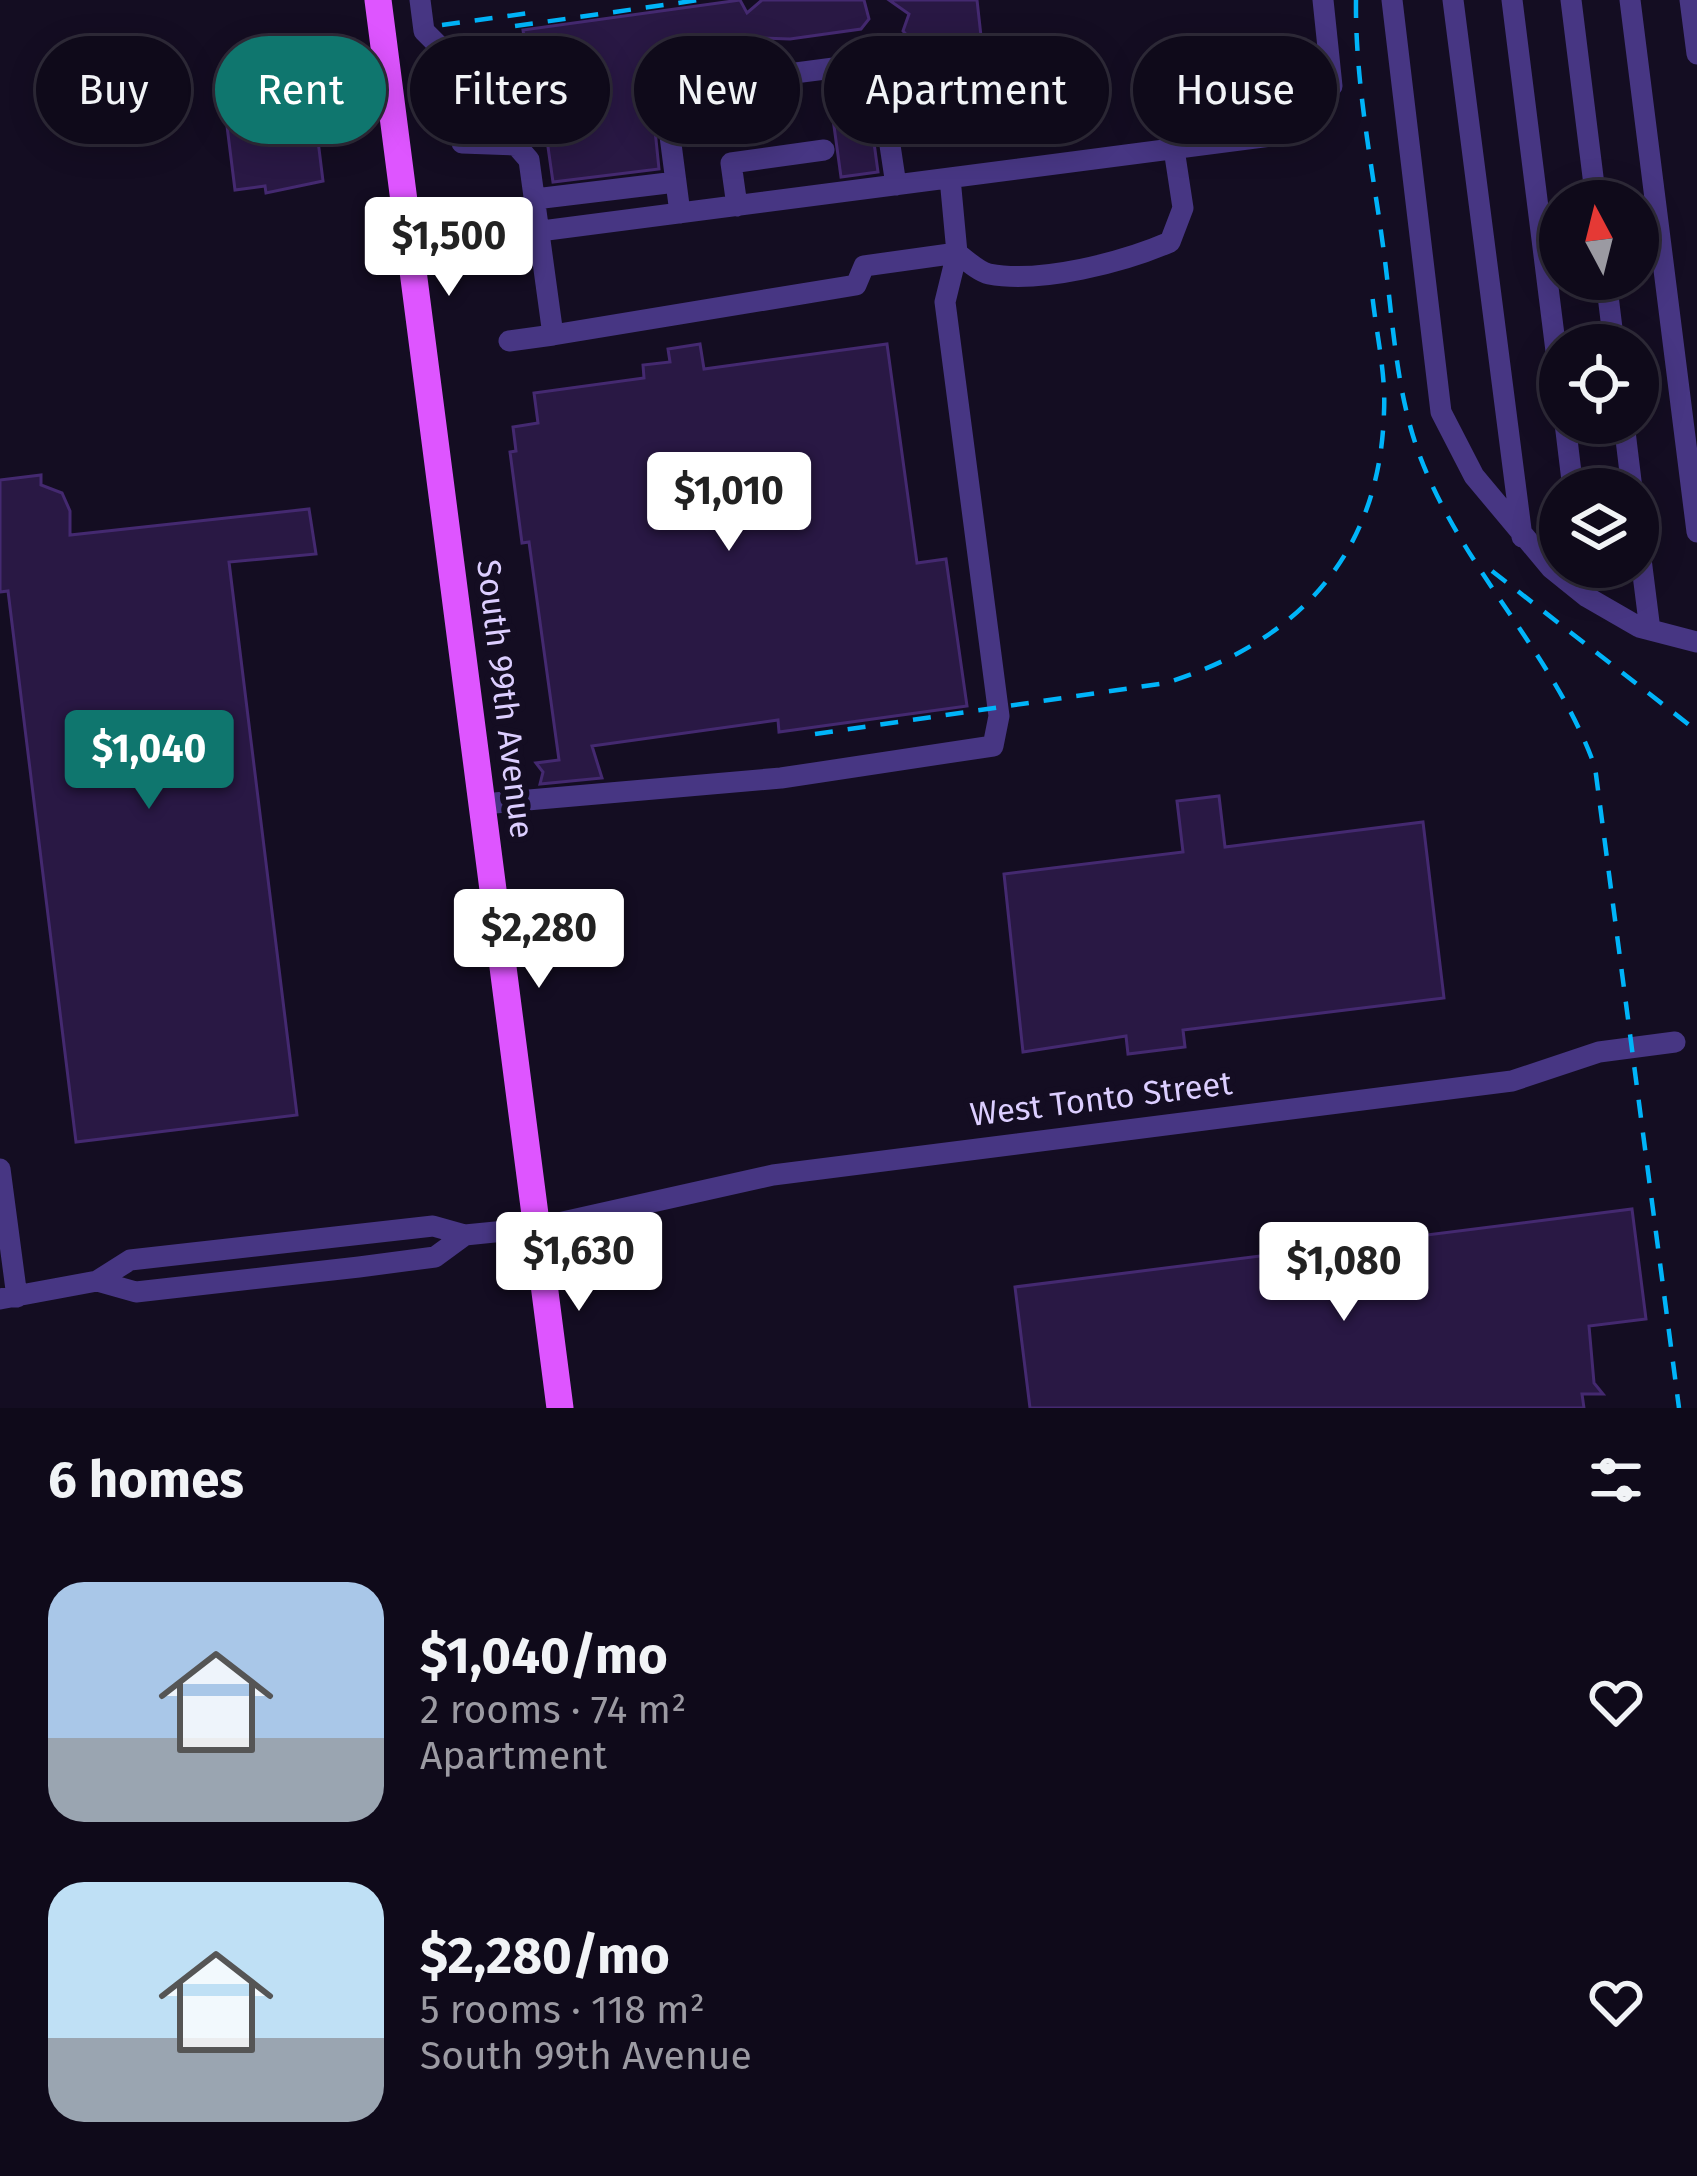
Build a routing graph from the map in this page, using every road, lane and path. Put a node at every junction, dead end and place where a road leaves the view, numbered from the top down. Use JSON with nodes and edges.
{"nodes":[{"id":1,"x":409,"y":0,"type":"edge"},
{"id":2,"x":420,"y":0,"type":"edge"},
{"id":3,"x":1323,"y":0,"type":"edge"},
{"id":4,"x":1392,"y":0,"type":"edge"},
{"id":5,"x":1453,"y":0,"type":"edge"},
{"id":6,"x":1512,"y":0,"type":"edge"},
{"id":7,"x":1570,"y":0,"type":"edge"},
{"id":8,"x":1630,"y":0,"type":"edge"},
{"id":9,"x":1690,"y":0,"type":"edge"},
{"id":10,"x":378,"y":2,"type":"edge"},
{"id":11,"x":1697,"y":54,"type":"edge"},
{"id":12,"x":1174,"y":149,"type":"junction"},
{"id":13,"x":824,"y":150,"type":"dead end"},
{"id":14,"x":950,"y":178,"type":"junction"},
{"id":15,"x":1593,"y":180,"type":"edge"},
{"id":16,"x":676,"y":182,"type":"junction"},
{"id":17,"x":896,"y":185,"type":"junction"},
{"id":18,"x":535,"y":199,"type":"junction"},
{"id":19,"x":737,"y":206,"type":"junction"},
{"id":20,"x":680,"y":213,"type":"junction"},
{"id":21,"x":540,"y":232,"type":"junction"},
{"id":22,"x":410,"y":248,"type":"junction"},
{"id":23,"x":957,"y":253,"type":"junction"},
{"id":24,"x":1553,"y":324,"type":"edge"},
{"id":25,"x":554,"y":335,"type":"junction"},
{"id":26,"x":509,"y":341,"type":"dead end"},
{"id":27,"x":1697,"y":532,"type":"edge"},
{"id":28,"x":1522,"y":538,"type":"junction"},
{"id":29,"x":1586,"y":588,"type":"edge"},
{"id":30,"x":1645,"y":588,"type":"edge"},
{"id":31,"x":1587,"y":597,"type":"junction"},
{"id":32,"x":1650,"y":630,"type":"junction"},
{"id":33,"x":1697,"y":642,"type":"edge"},
{"id":34,"x":483,"y":804,"type":"junction"},
{"id":35,"x":1676,"y":1042,"type":"dead end"},
{"id":36,"x":0,"y":1169,"type":"edge"},
{"id":37,"x":536,"y":1228,"type":"junction"},
{"id":38,"x":465,"y":1235,"type":"junction"},
{"id":39,"x":98,"y":1281,"type":"junction"},
{"id":40,"x":9,"y":1298,"type":"edge"},
{"id":41,"x":560,"y":1408,"type":"edge"}],
"edges":[{"from":1,"to":10,"type":"street"},
{"from":2,"to":18,"type":"street"},
{"from":3,"to":12,"type":"street"},
{"from":4,"to":28,"type":"street"},
{"from":5,"to":28,"type":"street"},
{"from":6,"to":24,"type":"street"},
{"from":7,"to":15,"type":"street"},
{"from":8,"to":27,"type":"street"},
{"from":9,"to":11,"type":"street"},
{"from":10,"to":22,"type":"main road","name":"South 99th Avenue"},
{"from":12,"to":14,"type":"street"},
{"from":12,"to":23,"type":"street"},
{"from":13,"to":19,"type":"street"},
{"from":14,"to":17,"type":"street"},
{"from":14,"to":23,"type":"street"},
{"from":16,"to":17,"type":"street"},
{"from":16,"to":18,"type":"street"},
{"from":16,"to":20,"type":"street"},
{"from":17,"to":19,"type":"street"},
{"from":18,"to":21,"type":"street"},
{"from":19,"to":20,"type":"street"},
{"from":20,"to":21,"type":"street"},
{"from":21,"to":22,"type":"street"},
{"from":21,"to":25,"type":"street"},
{"from":22,"to":34,"type":"main road","name":"South 99th Avenue"},
{"from":23,"to":25,"type":"street"},
{"from":23,"to":34,"type":"street"},
{"from":25,"to":26,"type":"street"},
{"from":28,"to":31,"type":"street"},
{"from":29,"to":31,"type":"street"},
{"from":30,"to":32,"type":"street"},
{"from":31,"to":32,"type":"street"},
{"from":32,"to":33,"type":"street"},
{"from":34,"to":37,"type":"main road","name":"South 99th Avenue"},
{"from":35,"to":37,"type":"street","name":"West Tonto Street"},
{"from":36,"to":40,"type":"street"},
{"from":37,"to":38,"type":"street","name":"West Tonto Street"},
{"from":37,"to":41,"type":"main road","name":"South 99th Avenue"},
{"from":38,"to":39,"type":"street"},
{"from":38,"to":39,"type":"street"},
{"from":39,"to":40,"type":"street"}]}
